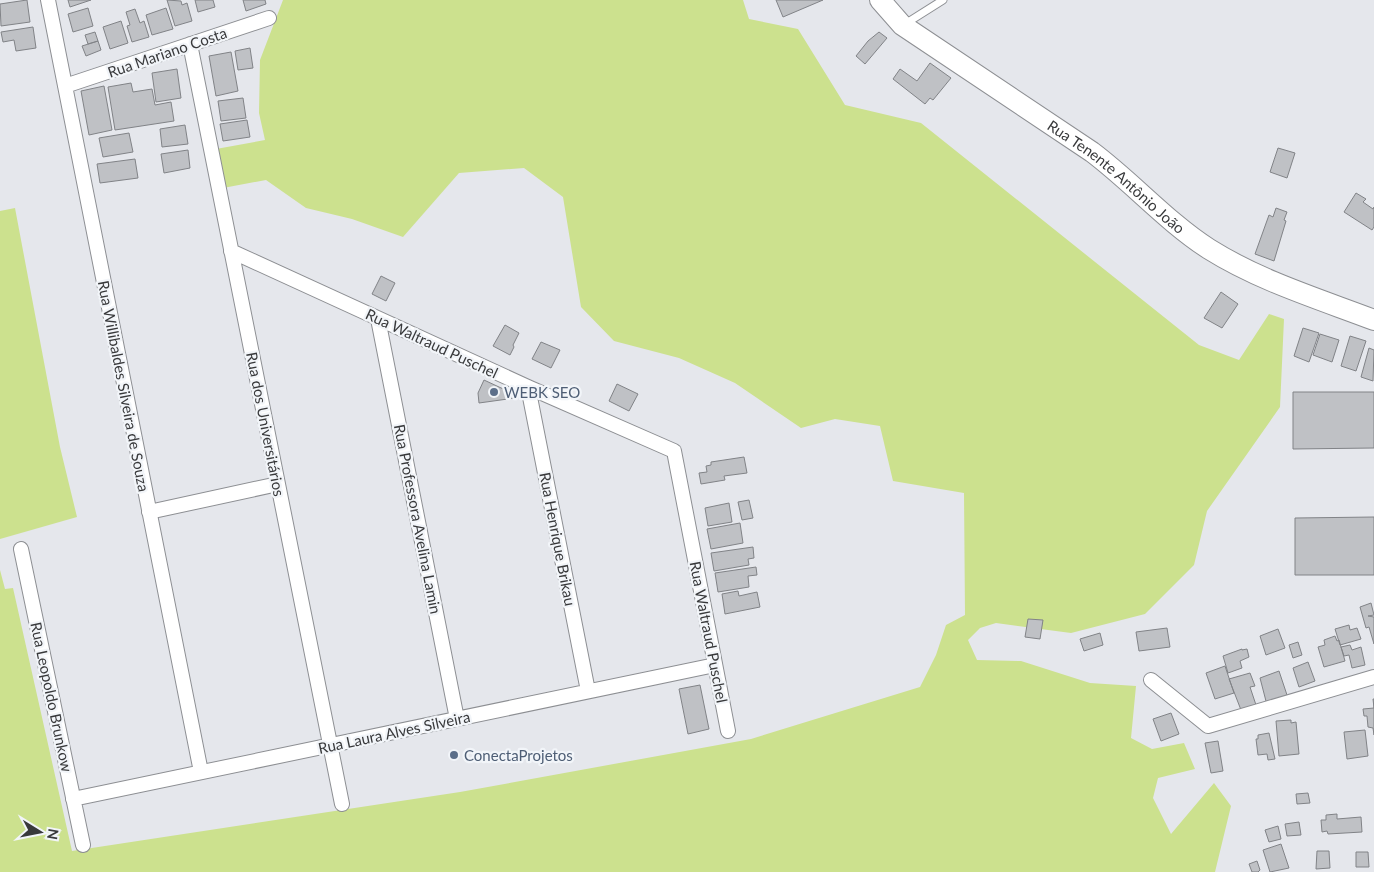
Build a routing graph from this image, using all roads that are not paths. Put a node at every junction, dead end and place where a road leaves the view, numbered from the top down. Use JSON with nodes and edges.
{"nodes":[{"id":1,"x":48,"y":0,"type":"edge"},
{"id":2,"x":880,"y":0,"type":"edge"},
{"id":3,"x":944,"y":0,"type":"edge"},
{"id":4,"x":269,"y":18,"type":"dead end"},
{"id":5,"x":902,"y":25,"type":"junction"},
{"id":6,"x":190,"y":44,"type":"junction"},
{"id":7,"x":65,"y":86,"type":"junction"},
{"id":8,"x":231,"y":251,"type":"junction"},
{"id":9,"x":378,"y":318,"type":"junction"},
{"id":10,"x":1374,"y":320,"type":"edge"},
{"id":11,"x":528,"y":387,"type":"junction"},
{"id":12,"x":278,"y":484,"type":"junction"},
{"id":13,"x":149,"y":512,"type":"junction"},
{"id":14,"x":21,"y":549,"type":"dead end"},
{"id":15,"x":715,"y":665,"type":"junction"},
{"id":16,"x":1374,"y":677,"type":"edge"},
{"id":17,"x":1151,"y":680,"type":"dead end"},
{"id":18,"x":588,"y":691,"type":"junction"},
{"id":19,"x":458,"y":719,"type":"junction"},
{"id":20,"x":728,"y":731,"type":"dead end"},
{"id":21,"x":331,"y":745,"type":"junction"},
{"id":22,"x":200,"y":772,"type":"junction"},
{"id":23,"x":73,"y":799,"type":"junction"},
{"id":24,"x":342,"y":804,"type":"dead end"},
{"id":25,"x":83,"y":845,"type":"dead end"}],
"edges":[{"from":1,"to":7,"type":"street","name":"Rua Willibaldes Silveira de Souza"},
{"from":2,"to":5,"type":"street","name":"Rua Tenente Antônio João"},
{"from":3,"to":5,"type":"lane"},
{"from":4,"to":6,"type":"street","name":"Rua Mariano Costa"},
{"from":5,"to":10,"type":"street","name":"Rua Tenente Antônio João"},
{"from":6,"to":7,"type":"street","name":"Rua Mariano Costa"},
{"from":6,"to":8,"type":"street","name":"Rua dos Universitários"},
{"from":7,"to":13,"type":"street","name":"Rua Willibaldes Silveira de Souza"},
{"from":8,"to":9,"type":"street","name":"Rua Waltraud Puschel"},
{"from":8,"to":12,"type":"street","name":"Rua dos Universitários"},
{"from":9,"to":11,"type":"street","name":"Rua Waltraud Puschel"},
{"from":9,"to":19,"type":"street","name":"Rua Professora Avelina Lamin"},
{"from":11,"to":15,"type":"street","name":"Rua Waltraud Puschel"},
{"from":11,"to":18,"type":"street","name":"Rua Henrique Brikau"},
{"from":12,"to":13,"type":"street"},
{"from":12,"to":21,"type":"street","name":"Rua dos Universitários"},
{"from":13,"to":22,"type":"street","name":"Rua Willibaldes Silveira de Souza"},
{"from":14,"to":23,"type":"street","name":"Rua Leopoldo Brunkow"},
{"from":15,"to":18,"type":"street","name":"Rua Laura Alves Silveira"},
{"from":15,"to":20,"type":"street","name":"Rua Waltraud Puschel"},
{"from":16,"to":17,"type":"street"},
{"from":18,"to":19,"type":"street","name":"Rua Laura Alves Silveira"},
{"from":19,"to":21,"type":"street","name":"Rua Laura Alves Silveira"},
{"from":21,"to":22,"type":"street","name":"Rua Laura Alves Silveira"},
{"from":21,"to":24,"type":"street","name":"Rua dos Universitários"},
{"from":22,"to":23,"type":"street","name":"Rua Laura Alves Silveira"},
{"from":23,"to":25,"type":"street","name":"Rua Leopoldo Brunkow"}]}
